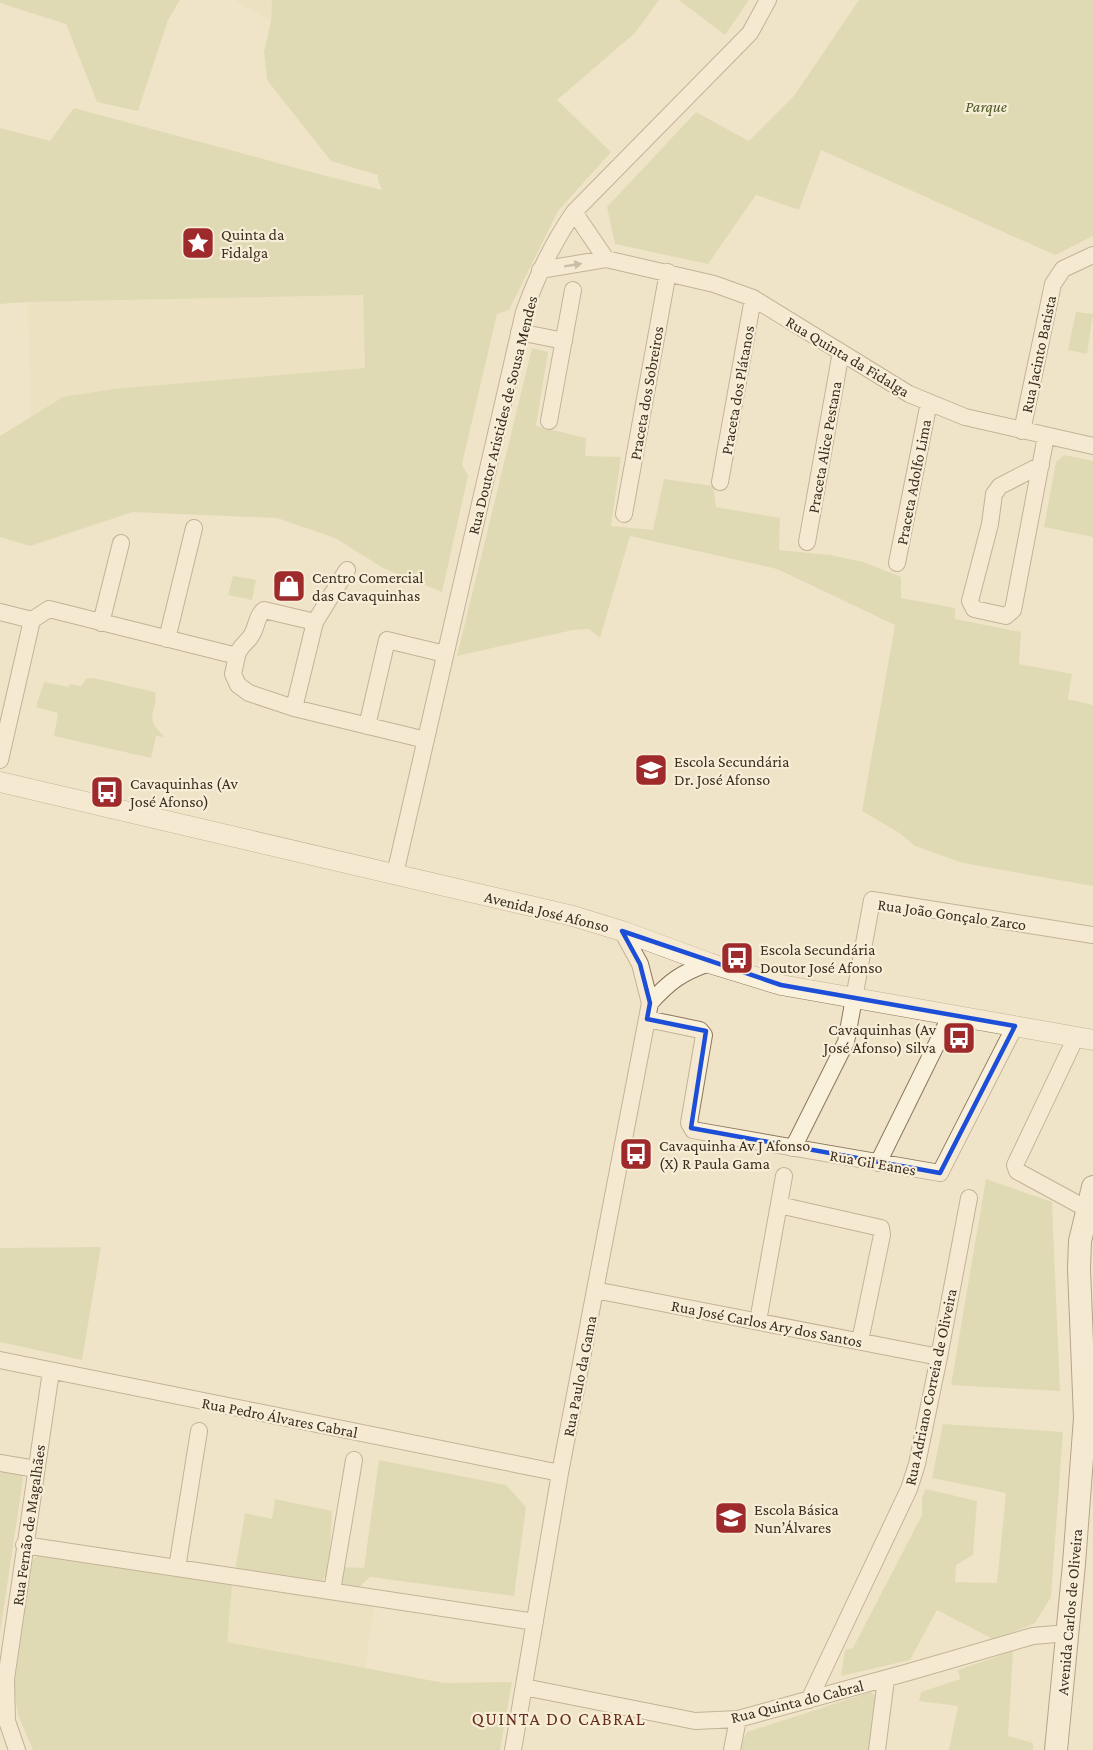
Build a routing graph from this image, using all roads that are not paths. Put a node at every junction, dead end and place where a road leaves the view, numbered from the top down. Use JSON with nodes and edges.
{"nodes":[{"id":1,"x":768,"y":0,"type":"edge"},
{"id":2,"x":573,"y":212,"type":"junction"},
{"id":3,"x":1091,"y":258,"type":"edge"},
{"id":4,"x":606,"y":259,"type":"junction"},
{"id":5,"x":540,"y":270,"type":"junction"},
{"id":6,"x":668,"y":272,"type":"junction"},
{"id":7,"x":573,"y":290,"type":"dead end"},
{"id":8,"x":753,"y":298,"type":"junction"},
{"id":9,"x":519,"y":332,"type":"junction"},
{"id":10,"x":564,"y":341,"type":"junction"},
{"id":11,"x":841,"y":352,"type":"junction"},
{"id":12,"x":929,"y":402,"type":"junction"},
{"id":13,"x":549,"y":421,"type":"dead end"},
{"id":14,"x":1022,"y":431,"type":"junction"},
{"id":15,"x":1046,"y":436,"type":"junction"},
{"id":16,"x":1093,"y":446,"type":"edge"},
{"id":17,"x":1041,"y":465,"type":"junction"},
{"id":18,"x":720,"y":482,"type":"dead end"},
{"id":19,"x":624,"y":514,"type":"dead end"},
{"id":20,"x":194,"y":528,"type":"dead end"},
{"id":21,"x":807,"y":542,"type":"dead end"},
{"id":22,"x":120,"y":543,"type":"dead end"},
{"id":23,"x":897,"y":563,"type":"dead end"},
{"id":24,"x":346,"y":570,"type":"dead end"},
{"id":25,"x":0,"y":612,"type":"edge"},
{"id":26,"x":32,"y":620,"type":"junction"},
{"id":27,"x":102,"y":622,"type":"junction"},
{"id":28,"x":315,"y":622,"type":"junction"},
{"id":29,"x":167,"y":639,"type":"junction"},
{"id":30,"x":445,"y":654,"type":"junction"},
{"id":31,"x":237,"y":656,"type":"junction"},
{"id":32,"x":294,"y":708,"type":"junction"},
{"id":33,"x":367,"y":726,"type":"junction"},
{"id":34,"x":426,"y":740,"type":"junction"},
{"id":35,"x":0,"y":756,"type":"edge"},
{"id":36,"x":0,"y":782,"type":"edge"},
{"id":37,"x":395,"y":874,"type":"junction"},
{"id":38,"x":622,"y":931,"type":"junction"},
{"id":39,"x":1093,"y":935,"type":"edge"},
{"id":40,"x":709,"y":963,"type":"junction"},
{"id":41,"x":855,"y":999,"type":"junction"},
{"id":42,"x":648,"y":1011,"type":"junction"},
{"id":43,"x":951,"y":1015,"type":"junction"},
{"id":44,"x":1015,"y":1026,"type":"junction"},
{"id":45,"x":1085,"y":1038,"type":"edge"},
{"id":46,"x":793,"y":1148,"type":"junction"},
{"id":47,"x":878,"y":1163,"type":"junction"},
{"id":48,"x":784,"y":1176,"type":"dead end"},
{"id":49,"x":1093,"y":1187,"type":"edge"},
{"id":50,"x":969,"y":1197,"type":"dead end"},
{"id":51,"x":779,"y":1205,"type":"junction"},
{"id":52,"x":1087,"y":1209,"type":"junction"},
{"id":53,"x":595,"y":1290,"type":"junction"},
{"id":54,"x":758,"y":1321,"type":"junction"},
{"id":55,"x":860,"y":1341,"type":"junction"},
{"id":56,"x":939,"y":1357,"type":"junction"},
{"id":57,"x":0,"y":1360,"type":"edge"},
{"id":58,"x":51,"y":1371,"type":"junction"},
{"id":59,"x":1089,"y":1418,"type":"edge"},
{"id":60,"x":199,"y":1431,"type":"dead end"},
{"id":61,"x":354,"y":1460,"type":"dead end"},
{"id":62,"x":0,"y":1464,"type":"edge"},
{"id":63,"x":36,"y":1469,"type":"junction"},
{"id":64,"x":560,"y":1473,"type":"junction"},
{"id":65,"x":24,"y":1545,"type":"junction"},
{"id":66,"x":177,"y":1568,"type":"junction"},
{"id":67,"x":332,"y":1591,"type":"junction"},
{"id":68,"x":535,"y":1622,"type":"junction"},
{"id":69,"x":1067,"y":1633,"type":"junction"},
{"id":70,"x":886,"y":1679,"type":"junction"},
{"id":71,"x":524,"y":1687,"type":"junction"},
{"id":72,"x":809,"y":1700,"type":"junction"},
{"id":73,"x":738,"y":1719,"type":"junction"},
{"id":74,"x":17,"y":1750,"type":"edge"},
{"id":75,"x":513,"y":1750,"type":"edge"},
{"id":76,"x":732,"y":1750,"type":"edge"},
{"id":77,"x":877,"y":1750,"type":"edge"},
{"id":78,"x":1056,"y":1750,"type":"edge"}],
"edges":[{"from":1,"to":2,"type":"street","name":"Rua Doutor Aristides de Sousa Mendes"},
{"from":2,"to":4,"type":"street"},
{"from":2,"to":5,"type":"street","name":"Rua Doutor Aristides de Sousa Mendes"},
{"from":3,"to":14,"type":"street","name":"Rua Jacinto Batista"},
{"from":5,"to":4,"type":"street","name":"Rua Quinta da Fidalga","one_way":true},
{"from":4,"to":6,"type":"street","name":"Rua Quinta da Fidalga"},
{"from":5,"to":9,"type":"street","name":"Rua Doutor Aristides de Sousa Mendes"},
{"from":6,"to":8,"type":"street","name":"Rua Quinta da Fidalga"},
{"from":6,"to":19,"type":"street","name":"Praceta dos Sobreiros"},
{"from":7,"to":10,"type":"street"},
{"from":8,"to":11,"type":"street","name":"Rua Quinta da Fidalga"},
{"from":8,"to":18,"type":"street","name":"Praceta dos Plátanos"},
{"from":9,"to":10,"type":"street"},
{"from":9,"to":30,"type":"street","name":"Rua Doutor Aristides de Sousa Mendes"},
{"from":10,"to":13,"type":"street"},
{"from":11,"to":12,"type":"street","name":"Rua Quinta da Fidalga"},
{"from":11,"to":21,"type":"street","name":"Praceta Alice Pestana"},
{"from":12,"to":14,"type":"street","name":"Rua Quinta da Fidalga"},
{"from":12,"to":23,"type":"street","name":"Praceta Adolfo Lima"},
{"from":14,"to":15,"type":"street","name":"Rua Quinta da Fidalga"},
{"from":15,"to":16,"type":"street","name":"Rua Quinta da Fidalga"},
{"from":15,"to":17,"type":"street"},
{"from":17,"to":17,"type":"street"},
{"from":20,"to":29,"type":"street"},
{"from":22,"to":27,"type":"street"},
{"from":24,"to":28,"type":"street"},
{"from":25,"to":26,"type":"street"},
{"from":26,"to":27,"type":"street"},
{"from":26,"to":35,"type":"street"},
{"from":27,"to":29,"type":"street"},
{"from":28,"to":31,"type":"street"},
{"from":28,"to":32,"type":"street"},
{"from":29,"to":31,"type":"street"},
{"from":30,"to":33,"type":"street"},
{"from":30,"to":34,"type":"street","name":"Rua Doutor Aristides de Sousa Mendes"},
{"from":31,"to":32,"type":"street"},
{"from":32,"to":33,"type":"street"},
{"from":33,"to":34,"type":"street"},
{"from":34,"to":37,"type":"street","name":"Rua Doutor Aristides de Sousa Mendes"},
{"from":36,"to":37,"type":"street","name":"Avenida José Afonso"},
{"from":37,"to":38,"type":"street","name":"Avenida José Afonso"},
{"from":38,"to":40,"type":"street","name":"Avenida José Afonso"},
{"from":38,"to":42,"type":"street","name":"Rua Paulo da Gama"},
{"from":39,"to":41,"type":"street","name":"Rua João Gonçalo Zarco"},
{"from":40,"to":41,"type":"street","name":"Avenida José Afonso"},
{"from":40,"to":42,"type":"street"},
{"from":41,"to":43,"type":"street","name":"Avenida José Afonso"},
{"from":41,"to":46,"type":"street"},
{"from":42,"to":46,"type":"street","name":"Rua Gil Eanes"},
{"from":42,"to":53,"type":"street","name":"Rua Paulo da Gama"},
{"from":43,"to":44,"type":"street","name":"Avenida José Afonso"},
{"from":43,"to":47,"type":"street"},
{"from":44,"to":45,"type":"street","name":"Avenida José Afonso"},
{"from":44,"to":47,"type":"street","name":"Rua Gil Eanes"},
{"from":45,"to":52,"type":"street"},
{"from":46,"to":47,"type":"street","name":"Rua Gil Eanes"},
{"from":48,"to":51,"type":"street"},
{"from":49,"to":52,"type":"main road","name":"Avenida Carlos de Oliveira"},
{"from":50,"to":56,"type":"street","name":"Rua Adriano Correia de Oliveira"},
{"from":51,"to":54,"type":"street"},
{"from":51,"to":55,"type":"street"},
{"from":52,"to":59,"type":"main road","name":"Avenida Carlos de Oliveira"},
{"from":53,"to":54,"type":"street","name":"Rua José Carlos Ary dos Santos"},
{"from":53,"to":64,"type":"street","name":"Rua Paulo da Gama"},
{"from":54,"to":55,"type":"street","name":"Rua José Carlos Ary dos Santos"},
{"from":55,"to":56,"type":"street","name":"Rua José Carlos Ary dos Santos"},
{"from":56,"to":72,"type":"street","name":"Rua Adriano Correia de Oliveira"},
{"from":57,"to":58,"type":"street","name":"Rua Pedro Álvares Cabral"},
{"from":58,"to":63,"type":"street","name":"Rua Fernão de Magalhães"},
{"from":58,"to":64,"type":"street","name":"Rua Pedro Álvares Cabral"},
{"from":59,"to":69,"type":"main road","name":"Avenida Carlos de Oliveira"},
{"from":60,"to":66,"type":"street"},
{"from":61,"to":67,"type":"street"},
{"from":62,"to":63,"type":"street"},
{"from":63,"to":65,"type":"street","name":"Rua Fernão de Magalhães"},
{"from":64,"to":68,"type":"street","name":"Rua Paulo da Gama"},
{"from":65,"to":66,"type":"street"},
{"from":65,"to":74,"type":"street","name":"Rua Fernão de Magalhães"},
{"from":66,"to":67,"type":"street"},
{"from":67,"to":68,"type":"street"},
{"from":68,"to":71,"type":"street","name":"Rua Paulo da Gama"},
{"from":69,"to":70,"type":"street","name":"Rua Quinta do Cabral"},
{"from":69,"to":78,"type":"main road","name":"Avenida Carlos de Oliveira"},
{"from":70,"to":72,"type":"street","name":"Rua Quinta do Cabral"},
{"from":70,"to":77,"type":"street"},
{"from":71,"to":73,"type":"street","name":"Rua Quinta do Cabral"},
{"from":71,"to":75,"type":"street","name":"Rua Paulo da Gama"},
{"from":72,"to":73,"type":"street","name":"Rua Quinta do Cabral"},
{"from":73,"to":76,"type":"street"}]}
